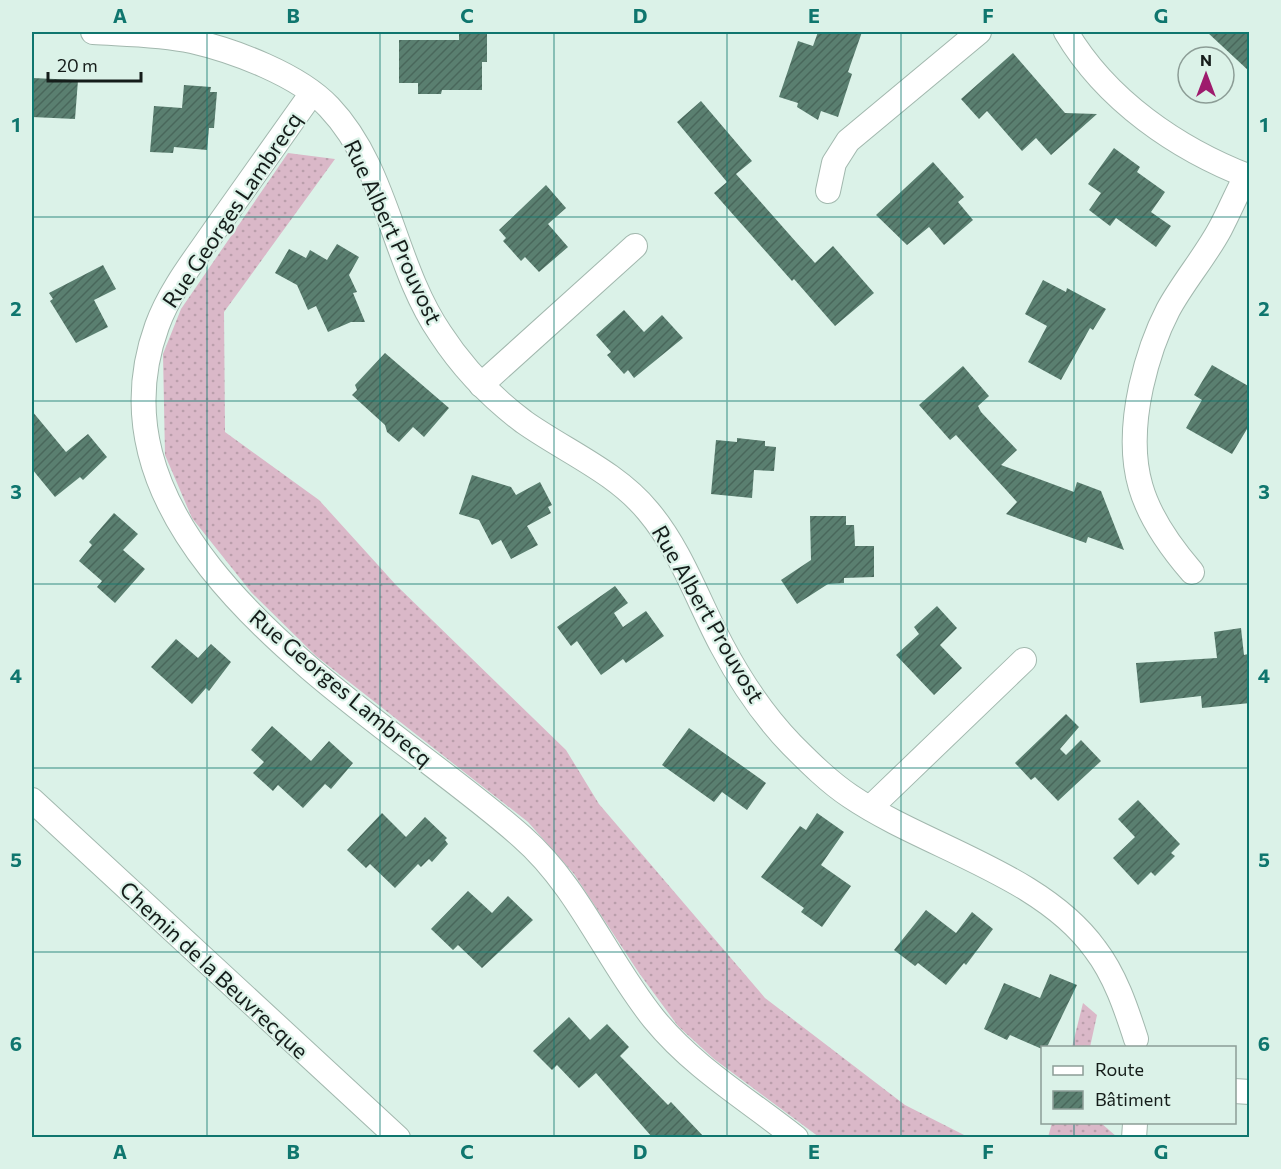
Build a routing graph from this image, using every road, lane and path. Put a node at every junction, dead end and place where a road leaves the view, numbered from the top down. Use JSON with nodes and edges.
{"nodes":[{"id":1,"x":93,"y":32,"type":"edge"},
{"id":2,"x":979,"y":32,"type":"edge"},
{"id":3,"x":1066,"y":32,"type":"edge"},
{"id":4,"x":312,"y":93,"type":"junction"},
{"id":5,"x":1248,"y":176,"type":"edge"},
{"id":6,"x":828,"y":191,"type":"dead end"},
{"id":7,"x":635,"y":246,"type":"dead end"},
{"id":8,"x":482,"y":385,"type":"junction"},
{"id":9,"x":1192,"y":572,"type":"dead end"},
{"id":10,"x":1024,"y":660,"type":"dead end"},
{"id":11,"x":32,"y":800,"type":"edge"},
{"id":12,"x":870,"y":808,"type":"junction"},
{"id":13,"x":1138,"y":1045,"type":"edge"},
{"id":14,"x":398,"y":1137,"type":"edge"},
{"id":15,"x":796,"y":1137,"type":"edge"}],
"edges":[{"from":1,"to":4,"type":"street","name":"Rue Albert Prouvost"},
{"from":2,"to":6,"type":"street"},
{"from":3,"to":5,"type":"street"},
{"from":4,"to":8,"type":"street","name":"Rue Albert Prouvost"},
{"from":4,"to":15,"type":"street","name":"Rue Georges Lambrecq"},
{"from":5,"to":9,"type":"street"},
{"from":7,"to":8,"type":"street"},
{"from":8,"to":12,"type":"street","name":"Rue Albert Prouvost"},
{"from":10,"to":12,"type":"street"},
{"from":11,"to":14,"type":"street","name":"Chemin de la Beuvrecque"},
{"from":12,"to":13,"type":"street","name":"Rue Albert Prouvost"}]}
